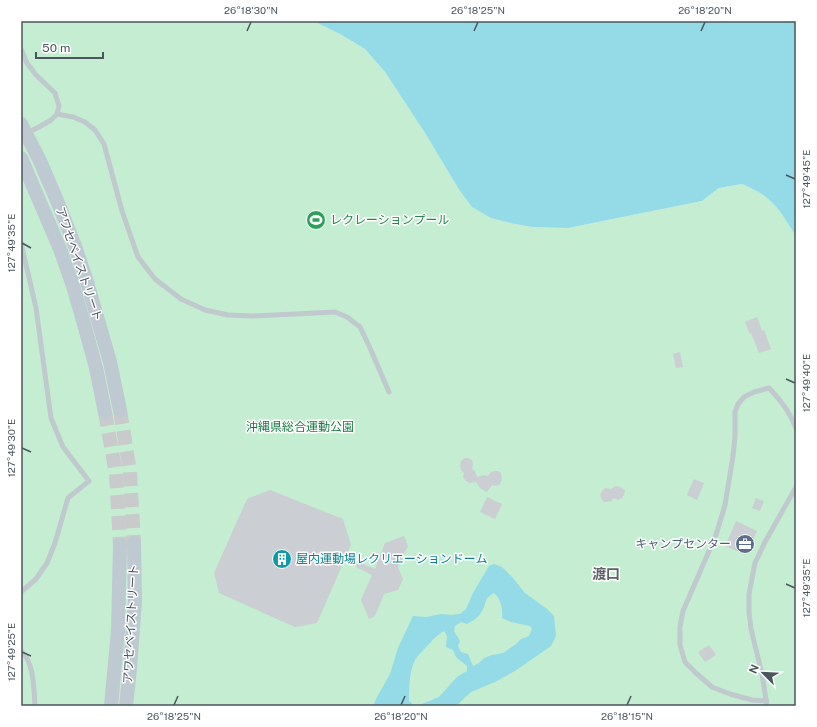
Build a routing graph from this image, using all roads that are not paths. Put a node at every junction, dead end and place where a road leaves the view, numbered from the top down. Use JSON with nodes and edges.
{"nodes":[{"id":1,"x":21,"y":49,"type":"edge"},
{"id":2,"x":57,"y":114,"type":"junction"},
{"id":3,"x":21,"y":124,"type":"edge"},
{"id":4,"x":21,"y":136,"type":"edge"},
{"id":5,"x":21,"y":158,"type":"edge"},
{"id":6,"x":21,"y":243,"type":"edge"},
{"id":7,"x":389,"y":392,"type":"dead end"},
{"id":8,"x":120,"y":410,"type":"tunnel mouth"},
{"id":9,"x":105,"y":412,"type":"tunnel mouth"},
{"id":10,"x":796,"y":428,"type":"edge"},
{"id":11,"x":796,"y":487,"type":"edge"},
{"id":12,"x":134,"y":542,"type":"tunnel mouth"},
{"id":13,"x":120,"y":545,"type":"tunnel mouth"},
{"id":14,"x":21,"y":592,"type":"edge"},
{"id":15,"x":21,"y":651,"type":"edge"},
{"id":16,"x":767,"y":704,"type":"edge"},
{"id":17,"x":35,"y":706,"type":"edge"},
{"id":18,"x":111,"y":706,"type":"edge"},
{"id":19,"x":126,"y":706,"type":"edge"}],
"edges":[{"from":1,"to":2,"type":"lane"},
{"from":2,"to":4,"type":"lane","bridge":true},
{"from":2,"to":7,"type":"lane"},
{"from":3,"to":8,"type":"main road","name":"アワセベイストリート"},
{"from":5,"to":9,"type":"main road","name":"アワセベイストリート"},
{"from":6,"to":14,"type":"lane"},
{"from":10,"to":16,"type":"lane"},
{"from":11,"to":16,"type":"lane"},
{"from":12,"to":19,"type":"main road","name":"アワセベイストリート"},
{"from":13,"to":18,"type":"main road","name":"アワセベイストリート"},
{"from":15,"to":17,"type":"lane"}]}
